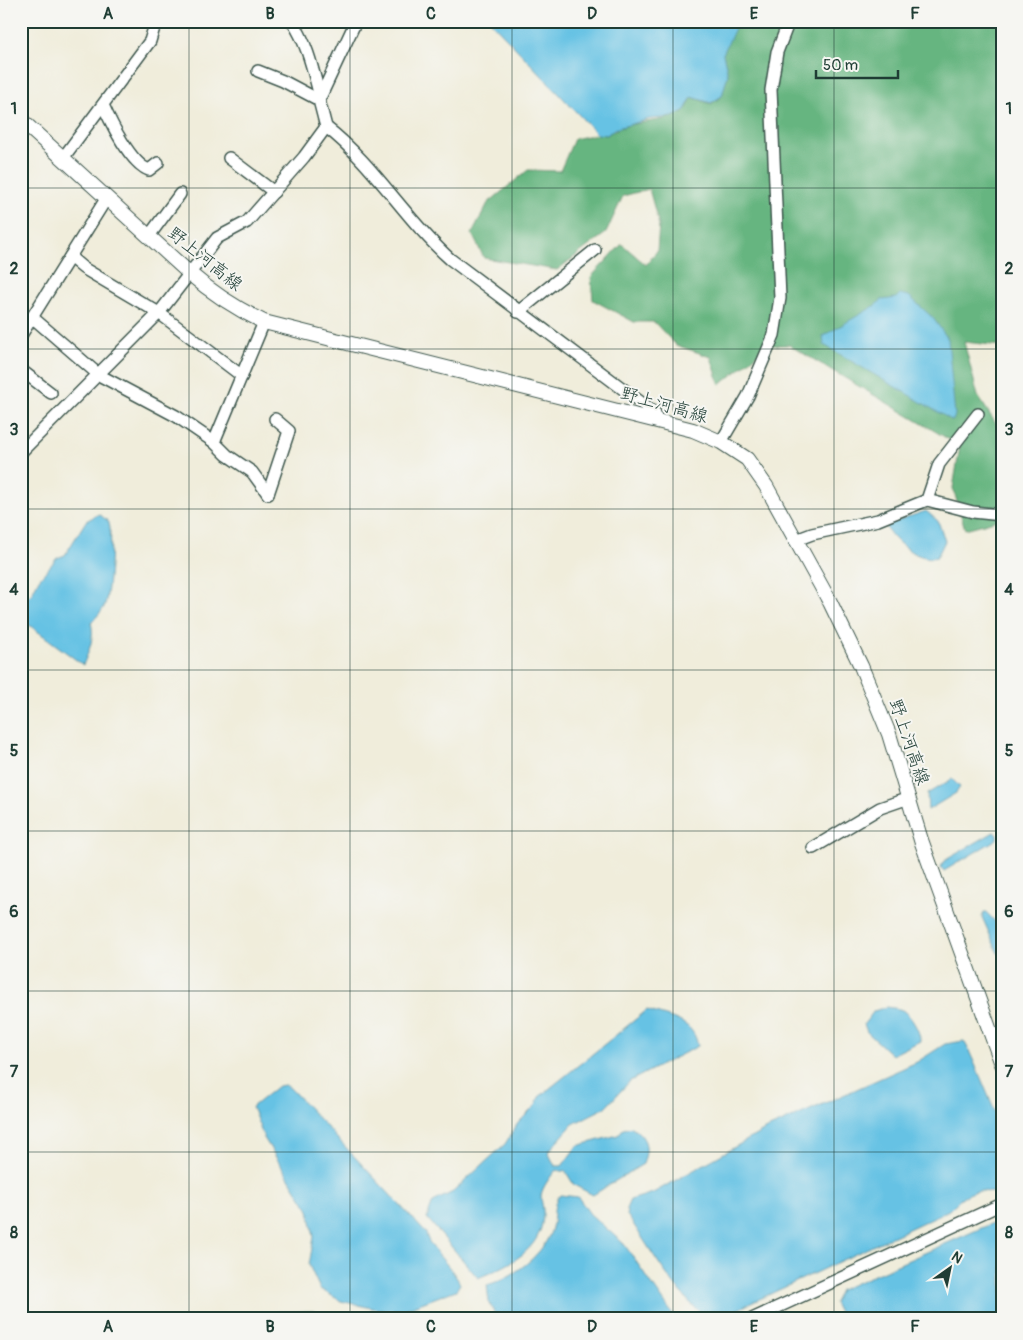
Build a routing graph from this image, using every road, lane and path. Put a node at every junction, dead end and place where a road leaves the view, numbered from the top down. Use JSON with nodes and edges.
{"nodes":[{"id":1,"x":156,"y":21,"type":"edge"},
{"id":2,"x":292,"y":21,"type":"edge"},
{"id":3,"x":356,"y":21,"type":"edge"},
{"id":4,"x":789,"y":21,"type":"edge"},
{"id":5,"x":258,"y":71,"type":"dead end"},
{"id":6,"x":320,"y":96,"type":"junction"},
{"id":7,"x":103,"y":105,"type":"junction"},
{"id":8,"x":21,"y":120,"type":"edge"},
{"id":9,"x":326,"y":127,"type":"junction"},
{"id":10,"x":63,"y":158,"type":"junction"},
{"id":11,"x":228,"y":158,"type":"dead end"},
{"id":12,"x":158,"y":163,"type":"dead end"},
{"id":13,"x":274,"y":192,"type":"junction"},
{"id":14,"x":180,"y":194,"type":"dead end"},
{"id":15,"x":106,"y":199,"type":"junction"},
{"id":16,"x":148,"y":236,"type":"junction"},
{"id":17,"x":595,"y":250,"type":"dead end"},
{"id":18,"x":70,"y":257,"type":"junction"},
{"id":19,"x":188,"y":272,"type":"junction"},
{"id":20,"x":518,"y":312,"type":"junction"},
{"id":21,"x":159,"y":313,"type":"junction"},
{"id":22,"x":32,"y":318,"type":"junction"},
{"id":23,"x":264,"y":322,"type":"junction"},
{"id":24,"x":21,"y":335,"type":"edge"},
{"id":25,"x":21,"y":370,"type":"edge"},
{"id":26,"x":100,"y":375,"type":"junction"},
{"id":27,"x":242,"y":376,"type":"junction"},
{"id":28,"x":51,"y":394,"type":"dead end"},
{"id":29,"x":978,"y":414,"type":"dead end"},
{"id":30,"x":275,"y":419,"type":"dead end"},
{"id":31,"x":655,"y":421,"type":"junction"},
{"id":32,"x":214,"y":442,"type":"junction"},
{"id":33,"x":721,"y":442,"type":"junction"},
{"id":34,"x":22,"y":450,"type":"edge"},
{"id":35,"x":927,"y":500,"type":"junction"},
{"id":36,"x":1002,"y":515,"type":"edge"},
{"id":37,"x":796,"y":540,"type":"junction"},
{"id":38,"x":909,"y":798,"type":"junction"},
{"id":39,"x":813,"y":848,"type":"dead end"},
{"id":40,"x":1002,"y":1064,"type":"edge"},
{"id":41,"x":1002,"y":1204,"type":"edge"},
{"id":42,"x":752,"y":1319,"type":"edge"}],
"edges":[{"from":1,"to":7,"type":"street"},
{"from":2,"to":6,"type":"street"},
{"from":3,"to":6,"type":"street"},
{"from":4,"to":33,"type":"street"},
{"from":5,"to":6,"type":"street"},
{"from":6,"to":9,"type":"street"},
{"from":7,"to":10,"type":"street"},
{"from":7,"to":12,"type":"street"},
{"from":8,"to":10,"type":"main road","name":"野上河高線"},
{"from":9,"to":13,"type":"street"},
{"from":9,"to":20,"type":"street"},
{"from":10,"to":15,"type":"main road","name":"野上河高線"},
{"from":11,"to":13,"type":"street"},
{"from":13,"to":19,"type":"street"},
{"from":14,"to":16,"type":"street"},
{"from":15,"to":16,"type":"main road","name":"野上河高線"},
{"from":15,"to":18,"type":"street"},
{"from":16,"to":19,"type":"main road","name":"野上河高線"},
{"from":17,"to":20,"type":"street"},
{"from":18,"to":21,"type":"street"},
{"from":18,"to":22,"type":"street"},
{"from":19,"to":21,"type":"street"},
{"from":19,"to":23,"type":"main road","name":"野上河高線"},
{"from":20,"to":31,"type":"street"},
{"from":21,"to":26,"type":"street"},
{"from":21,"to":27,"type":"street"},
{"from":22,"to":24,"type":"street"},
{"from":22,"to":26,"type":"street"},
{"from":23,"to":27,"type":"street"},
{"from":23,"to":31,"type":"main road","name":"野上河高線"},
{"from":25,"to":28,"type":"street"},
{"from":26,"to":32,"type":"street"},
{"from":26,"to":34,"type":"street"},
{"from":27,"to":32,"type":"street"},
{"from":29,"to":35,"type":"street"},
{"from":30,"to":32,"type":"street"},
{"from":31,"to":33,"type":"main road","name":"野上河高線"},
{"from":33,"to":37,"type":"main road","name":"野上河高線"},
{"from":35,"to":36,"type":"street"},
{"from":35,"to":37,"type":"street"},
{"from":37,"to":38,"type":"main road","name":"野上河高線"},
{"from":38,"to":39,"type":"street"},
{"from":38,"to":40,"type":"main road","name":"野上河高線"},
{"from":41,"to":42,"type":"street"}]}
